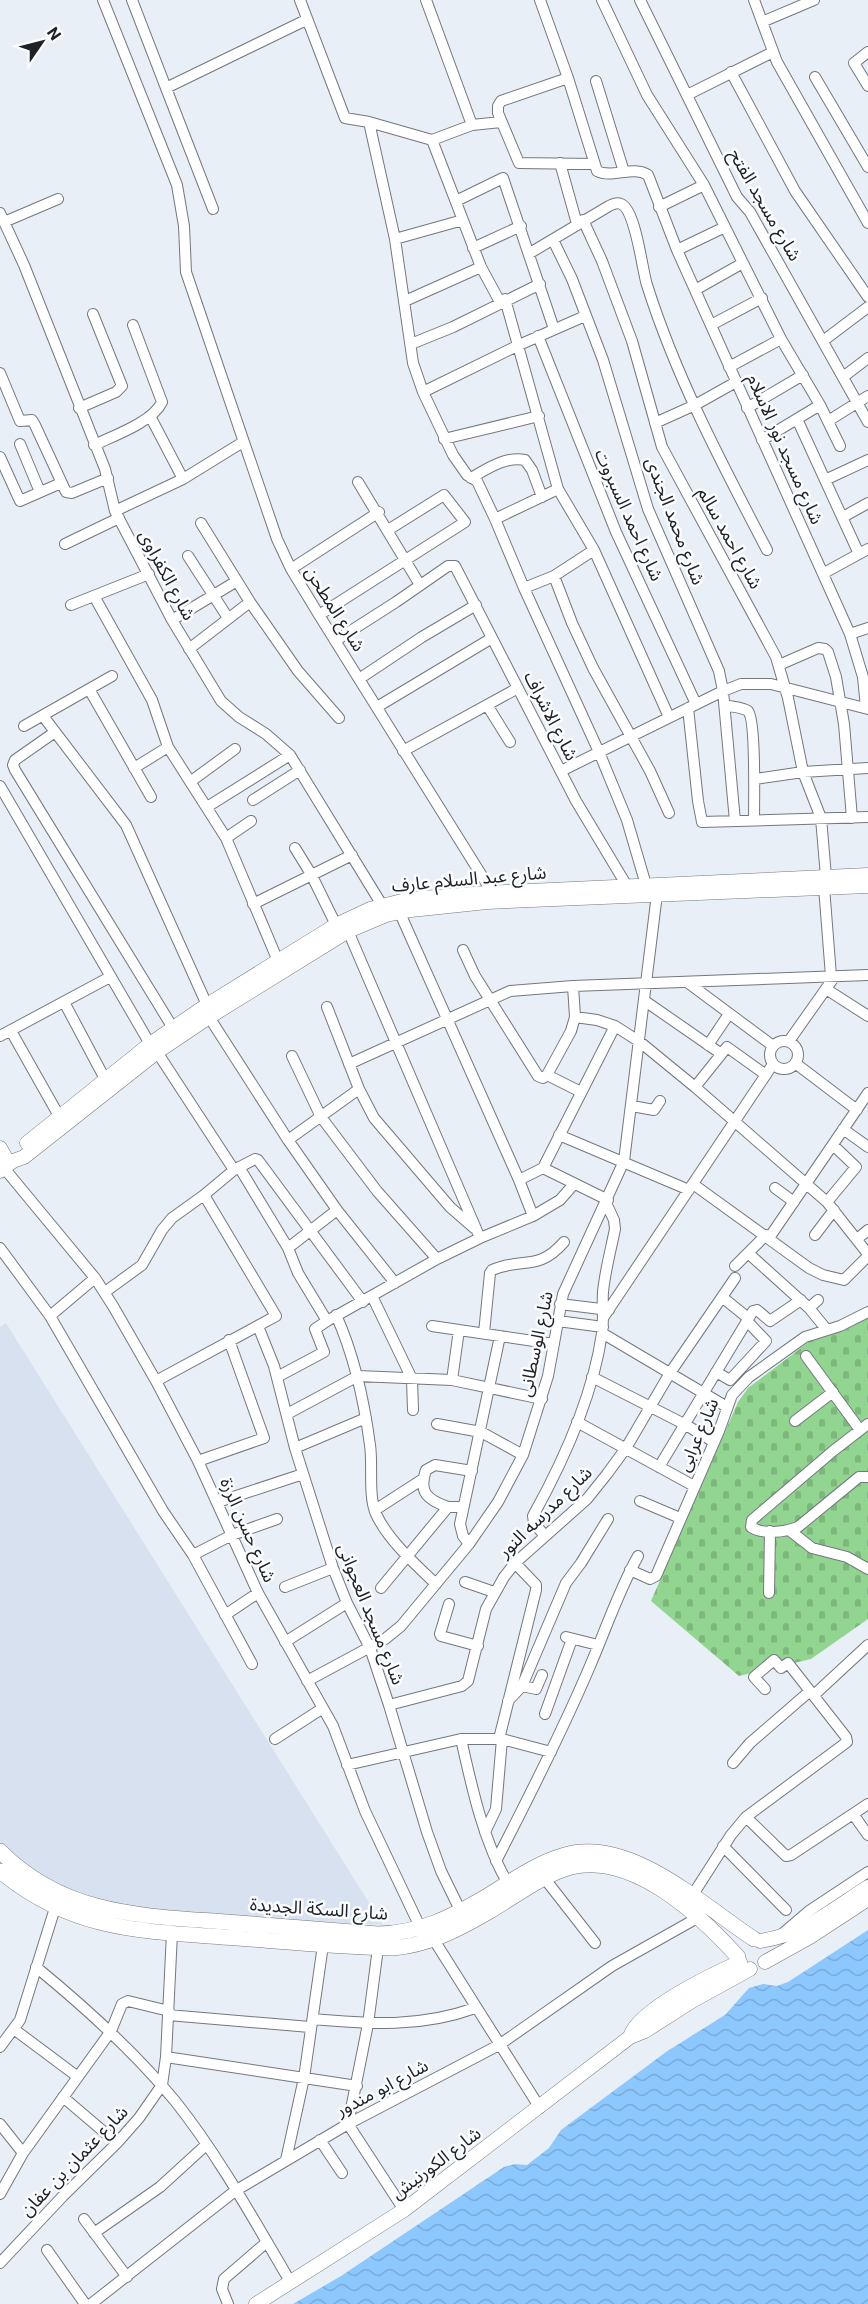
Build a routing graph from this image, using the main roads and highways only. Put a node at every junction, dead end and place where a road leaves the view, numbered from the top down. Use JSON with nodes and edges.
{"nodes":[{"id":1,"x":0,"y":1851,"type":"edge"},
{"id":2,"x":0,"y":1871,"type":"edge"},
{"id":3,"x":757,"y":1940,"type":"road end"},
{"id":4,"x":743,"y":1963,"type":"road end"}],
"edges":[{"from":1,"to":3,"type":"main road","name":"شارع السكة الجديدة"},
{"from":2,"to":4,"type":"main road","name":"شارع السكة الجديدة"}]}
